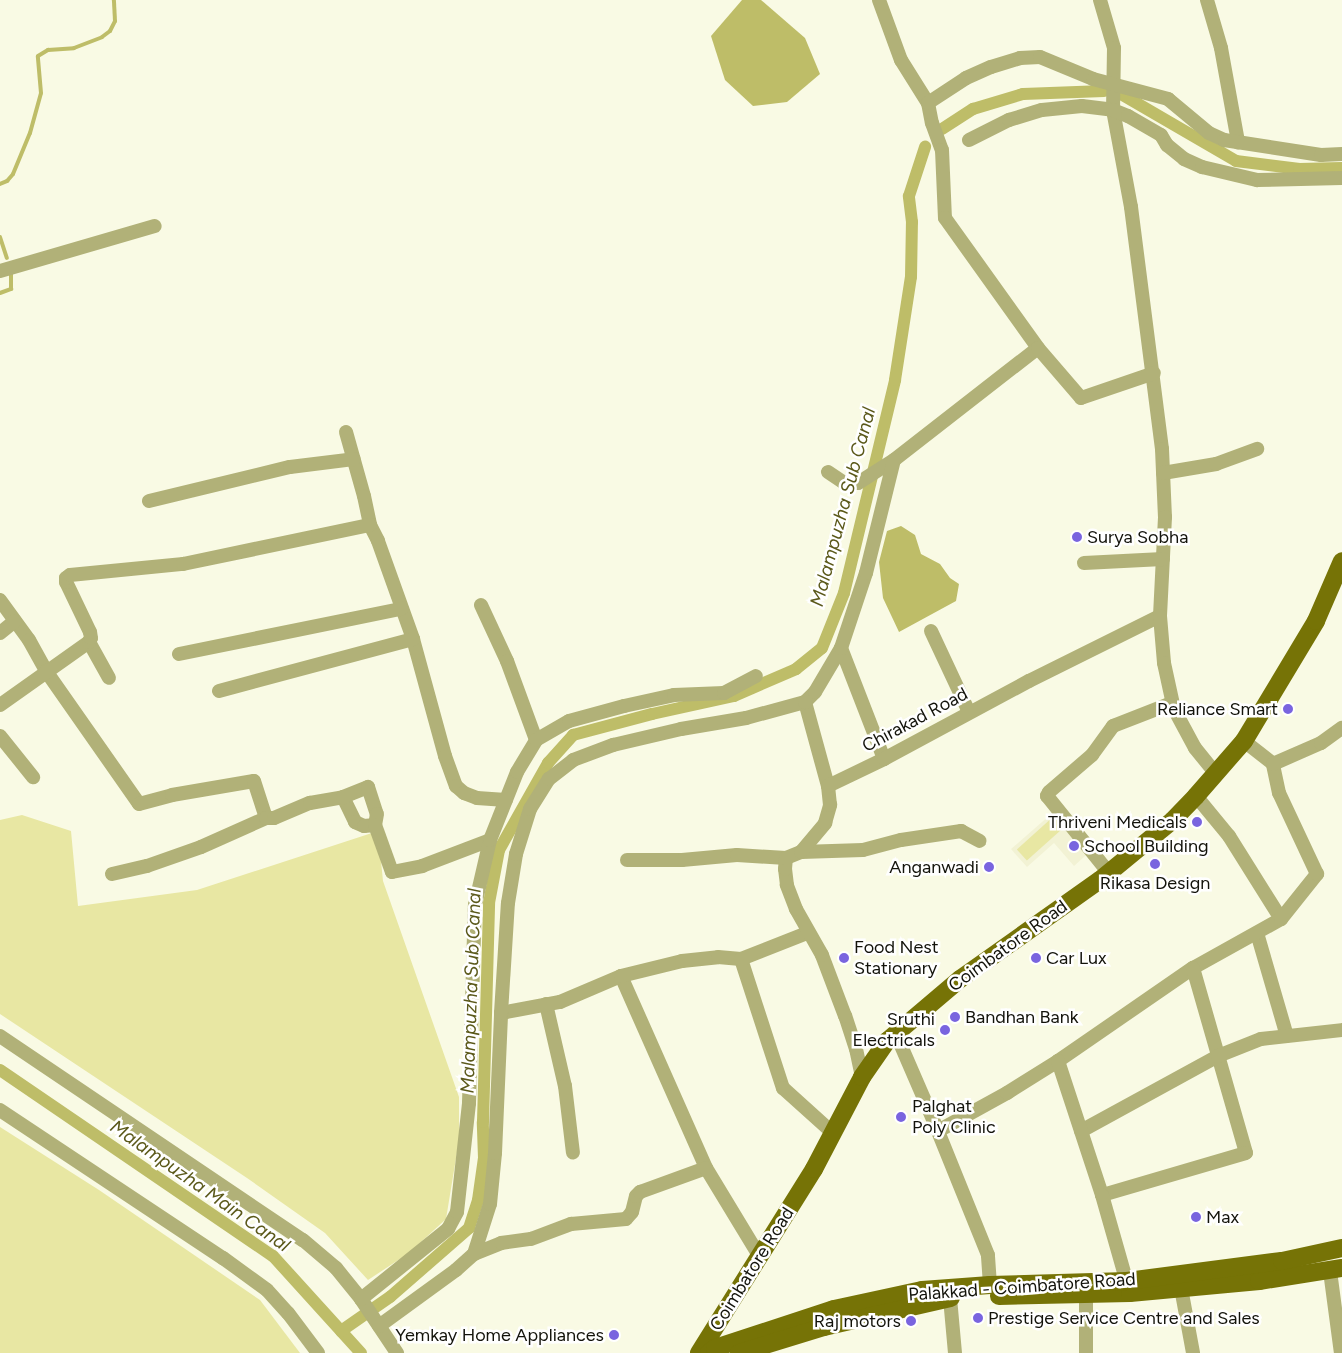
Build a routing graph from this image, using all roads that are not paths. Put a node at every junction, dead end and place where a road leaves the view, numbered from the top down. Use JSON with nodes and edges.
{"nodes":[{"id":1,"x":879,"y":0,"type":"edge"},
{"id":2,"x":1100,"y":0,"type":"edge"},
{"id":3,"x":1208,"y":0,"type":"edge"},
{"id":4,"x":1114,"y":84,"type":"junction"},
{"id":5,"x":928,"y":103,"type":"junction"},
{"id":6,"x":1113,"y":110,"type":"junction"},
{"id":7,"x":969,"y":140,"type":"dead end"},
{"id":8,"x":1238,"y":142,"type":"junction"},
{"id":9,"x":1342,"y":154,"type":"edge"},
{"id":10,"x":1342,"y":178,"type":"edge"},
{"id":11,"x":155,"y":226,"type":"dead end"},
{"id":12,"x":0,"y":271,"type":"edge"},
{"id":13,"x":1038,"y":348,"type":"junction"},
{"id":14,"x":1154,"y":373,"type":"junction"},
{"id":15,"x":346,"y":432,"type":"dead end"},
{"id":16,"x":1257,"y":449,"type":"dead end"},
{"id":17,"x":354,"y":459,"type":"junction"},
{"id":18,"x":894,"y":460,"type":"junction"},
{"id":19,"x":828,"y":472,"type":"dead end"},
{"id":20,"x":1163,"y":473,"type":"junction"},
{"id":21,"x":149,"y":501,"type":"dead end"},
{"id":22,"x":370,"y":526,"type":"junction"},
{"id":23,"x":1163,"y":559,"type":"junction"},
{"id":24,"x":1342,"y":561,"type":"edge"},
{"id":25,"x":1084,"y":564,"type":"dead end"},
{"id":26,"x":0,"y":600,"type":"edge"},
{"id":27,"x":481,"y":605,"type":"dead end"},
{"id":28,"x":402,"y":609,"type":"junction"},
{"id":29,"x":1160,"y":616,"type":"junction"},
{"id":30,"x":15,"y":621,"type":"junction"},
{"id":31,"x":931,"y":631,"type":"dead end"},
{"id":32,"x":0,"y":633,"type":"edge"},
{"id":33,"x":413,"y":639,"type":"junction"},
{"id":34,"x":89,"y":642,"type":"junction"},
{"id":35,"x":841,"y":648,"type":"junction"},
{"id":36,"x":179,"y":654,"type":"dead end"},
{"id":37,"x":46,"y":671,"type":"junction"},
{"id":38,"x":756,"y":676,"type":"dead end"},
{"id":39,"x":109,"y":678,"type":"dead end"},
{"id":40,"x":219,"y":691,"type":"dead end"},
{"id":41,"x":805,"y":702,"type":"junction"},
{"id":42,"x":1172,"y":703,"type":"junction"},
{"id":43,"x":0,"y":705,"type":"edge"},
{"id":44,"x":970,"y":712,"type":"junction"},
{"id":45,"x":1342,"y":728,"type":"edge"},
{"id":46,"x":0,"y":736,"type":"edge"},
{"id":47,"x":536,"y":740,"type":"junction"},
{"id":48,"x":1244,"y":741,"type":"junction"},
{"id":49,"x":884,"y":759,"type":"junction"},
{"id":50,"x":1274,"y":764,"type":"junction"},
{"id":51,"x":1215,"y":773,"type":"junction"},
{"id":52,"x":33,"y":777,"type":"dead end"},
{"id":53,"x":828,"y":786,"type":"junction"},
{"id":54,"x":1196,"y":796,"type":"junction"},
{"id":55,"x":344,"y":797,"type":"junction"},
{"id":56,"x":506,"y":800,"type":"junction"},
{"id":57,"x":266,"y":818,"type":"junction"},
{"id":58,"x":376,"y":825,"type":"junction"},
{"id":59,"x":490,"y":840,"type":"junction"},
{"id":60,"x":980,"y":840,"type":"dead end"},
{"id":61,"x":801,"y":852,"type":"junction"},
{"id":62,"x":786,"y":858,"type":"junction"},
{"id":63,"x":627,"y":860,"type":"dead end"},
{"id":64,"x":1108,"y":873,"type":"junction"},
{"id":65,"x":112,"y":874,"type":"dead end"},
{"id":66,"x":1281,"y":919,"type":"junction"},
{"id":67,"x":807,"y":933,"type":"junction"},
{"id":68,"x":1257,"y":933,"type":"junction"},
{"id":69,"x":741,"y":959,"type":"junction"},
{"id":70,"x":1194,"y":968,"type":"junction"},
{"id":71,"x":621,"y":976,"type":"junction"},
{"id":72,"x":546,"y":1004,"type":"junction"},
{"id":73,"x":500,"y":1013,"type":"junction"},
{"id":74,"x":1342,"y":1030,"type":"edge"},
{"id":75,"x":896,"y":1034,"type":"junction"},
{"id":76,"x":0,"y":1036,"type":"edge"},
{"id":77,"x":1286,"y":1036,"type":"junction"},
{"id":78,"x":1218,"y":1056,"type":"junction"},
{"id":79,"x":1058,"y":1061,"type":"junction"},
{"id":80,"x":862,"y":1078,"type":"junction"},
{"id":81,"x":0,"y":1110,"type":"edge"},
{"id":82,"x":938,"y":1131,"type":"junction"},
{"id":83,"x":1081,"y":1131,"type":"junction"},
{"id":84,"x":833,"y":1133,"type":"junction"},
{"id":85,"x":573,"y":1154,"type":"dead end"},
{"id":86,"x":706,"y":1168,"type":"junction"},
{"id":87,"x":1102,"y":1195,"type":"junction"},
{"id":88,"x":1342,"y":1248,"type":"edge"},
{"id":89,"x":474,"y":1254,"type":"junction"},
{"id":90,"x":760,"y":1257,"type":"junction"},
{"id":91,"x":1336,"y":1269,"type":"edge"},
{"id":92,"x":1258,"y":1273,"type":"junction"},
{"id":93,"x":990,"y":1285,"type":"junction"},
{"id":94,"x":1128,"y":1287,"type":"junction"},
{"id":95,"x":1181,"y":1288,"type":"junction"},
{"id":96,"x":1086,"y":1296,"type":"junction"},
{"id":97,"x":950,"y":1298,"type":"junction"},
{"id":98,"x":361,"y":1299,"type":"junction"},
{"id":99,"x":379,"y":1326,"type":"junction"},
{"id":100,"x":318,"y":1353,"type":"edge"},
{"id":101,"x":397,"y":1353,"type":"edge"},
{"id":102,"x":699,"y":1353,"type":"edge"},
{"id":103,"x":709,"y":1353,"type":"edge"},
{"id":104,"x":740,"y":1353,"type":"edge"},
{"id":105,"x":956,"y":1353,"type":"edge"},
{"id":106,"x":1086,"y":1353,"type":"edge"},
{"id":107,"x":1193,"y":1353,"type":"edge"},
{"id":108,"x":1341,"y":1353,"type":"edge"}],
"edges":[{"from":1,"to":5,"type":"street"},
{"from":2,"to":4,"type":"street"},
{"from":3,"to":8,"type":"street"},
{"from":4,"to":5,"type":"street"},
{"from":4,"to":6,"type":"street"},
{"from":4,"to":8,"type":"street"},
{"from":5,"to":13,"type":"street"},
{"from":6,"to":7,"type":"street"},
{"from":6,"to":10,"type":"street"},
{"from":6,"to":14,"type":"street"},
{"from":8,"to":9,"type":"street"},
{"from":11,"to":12,"type":"street"},
{"from":13,"to":14,"type":"street"},
{"from":13,"to":18,"type":"street"},
{"from":14,"to":20,"type":"street"},
{"from":15,"to":17,"type":"street"},
{"from":16,"to":20,"type":"street"},
{"from":17,"to":21,"type":"street"},
{"from":17,"to":22,"type":"street"},
{"from":18,"to":19,"type":"street"},
{"from":18,"to":35,"type":"street"},
{"from":20,"to":23,"type":"street"},
{"from":22,"to":28,"type":"street"},
{"from":22,"to":34,"type":"street"},
{"from":23,"to":25,"type":"street"},
{"from":23,"to":29,"type":"street"},
{"from":24,"to":48,"type":"main road","name":"Coimbatore Road"},
{"from":26,"to":30,"type":"street"},
{"from":27,"to":47,"type":"street"},
{"from":28,"to":33,"type":"street"},
{"from":28,"to":36,"type":"street"},
{"from":29,"to":42,"type":"street"},
{"from":29,"to":44,"type":"street","name":"Chirakad Road"},
{"from":30,"to":32,"type":"street"},
{"from":30,"to":37,"type":"street"},
{"from":31,"to":44,"type":"street"},
{"from":33,"to":40,"type":"street"},
{"from":33,"to":56,"type":"street"},
{"from":34,"to":37,"type":"street"},
{"from":34,"to":39,"type":"street"},
{"from":35,"to":41,"type":"street"},
{"from":35,"to":49,"type":"street"},
{"from":37,"to":43,"type":"street"},
{"from":37,"to":57,"type":"street"},
{"from":38,"to":47,"type":"street"},
{"from":41,"to":53,"type":"street"},
{"from":41,"to":73,"type":"street"},
{"from":42,"to":51,"type":"street"},
{"from":42,"to":64,"type":"street"},
{"from":44,"to":49,"type":"street","name":"Chirakad Road"},
{"from":45,"to":50,"type":"street"},
{"from":46,"to":52,"type":"street"},
{"from":47,"to":56,"type":"street"},
{"from":48,"to":50,"type":"street"},
{"from":48,"to":51,"type":"main road","name":"Coimbatore Road"},
{"from":49,"to":53,"type":"street","name":"Chirakad Road"},
{"from":50,"to":66,"type":"street"},
{"from":51,"to":54,"type":"main road","name":"Coimbatore Road"},
{"from":53,"to":61,"type":"street"},
{"from":54,"to":64,"type":"main road","name":"Coimbatore Road"},
{"from":54,"to":66,"type":"street"},
{"from":55,"to":57,"type":"street"},
{"from":55,"to":58,"type":"street"},
{"from":55,"to":58,"type":"street"},
{"from":56,"to":59,"type":"street"},
{"from":57,"to":65,"type":"street"},
{"from":58,"to":59,"type":"street"},
{"from":59,"to":98,"type":"street"},
{"from":60,"to":61,"type":"street"},
{"from":61,"to":62,"type":"street"},
{"from":62,"to":63,"type":"street"},
{"from":62,"to":67,"type":"street"},
{"from":64,"to":75,"type":"main road","name":"Coimbatore Road"},
{"from":66,"to":68,"type":"street"},
{"from":67,"to":69,"type":"street"},
{"from":67,"to":80,"type":"street"},
{"from":68,"to":70,"type":"street"},
{"from":68,"to":77,"type":"street"},
{"from":69,"to":71,"type":"street"},
{"from":69,"to":84,"type":"street"},
{"from":70,"to":78,"type":"street"},
{"from":70,"to":79,"type":"street"},
{"from":71,"to":72,"type":"street"},
{"from":71,"to":86,"type":"street"},
{"from":72,"to":73,"type":"street"},
{"from":72,"to":85,"type":"street"},
{"from":73,"to":89,"type":"street"},
{"from":74,"to":77,"type":"street"},
{"from":75,"to":80,"type":"main road","name":"Coimbatore Road"},
{"from":75,"to":82,"type":"street"},
{"from":76,"to":98,"type":"street"},
{"from":77,"to":78,"type":"street"},
{"from":78,"to":83,"type":"street"},
{"from":78,"to":87,"type":"street"},
{"from":79,"to":82,"type":"street"},
{"from":79,"to":83,"type":"street"},
{"from":80,"to":84,"type":"main road","name":"Coimbatore Road"},
{"from":81,"to":100,"type":"street"},
{"from":82,"to":93,"type":"street"},
{"from":83,"to":87,"type":"street"},
{"from":84,"to":90,"type":"main road","name":"Coimbatore Road"},
{"from":86,"to":89,"type":"street"},
{"from":86,"to":90,"type":"street"},
{"from":87,"to":94,"type":"street"},
{"from":88,"to":92,"type":"main road","name":"Palakkad - Coimbatore Road"},
{"from":89,"to":99,"type":"street"},
{"from":90,"to":102,"type":"main road","name":"Coimbatore Road"},
{"from":91,"to":92,"type":"main road","name":"Palakkad - Coimbatore Road"},
{"from":91,"to":108,"type":"street"},
{"from":92,"to":94,"type":"main road","name":"Palakkad - Coimbatore Road"},
{"from":92,"to":95,"type":"main road","name":"Palakkad - Coimbatore Road"},
{"from":93,"to":94,"type":"main road","name":"Palakkad - Coimbatore Road"},
{"from":93,"to":103,"type":"main road","name":"Palakkad - Coimbatore Road"},
{"from":94,"to":95,"type":"main road","name":"Palakkad - Coimbatore Road"},
{"from":94,"to":96,"type":"main road","name":"Palakkad - Coimbatore Road"},
{"from":95,"to":107,"type":"street"},
{"from":96,"to":97,"type":"main road","name":"Palakkad - Coimbatore Road"},
{"from":96,"to":106,"type":"street"},
{"from":97,"to":104,"type":"main road","name":"Palakkad - Coimbatore Road"},
{"from":97,"to":105,"type":"street"},
{"from":98,"to":99,"type":"street"},
{"from":99,"to":101,"type":"street"}]}
